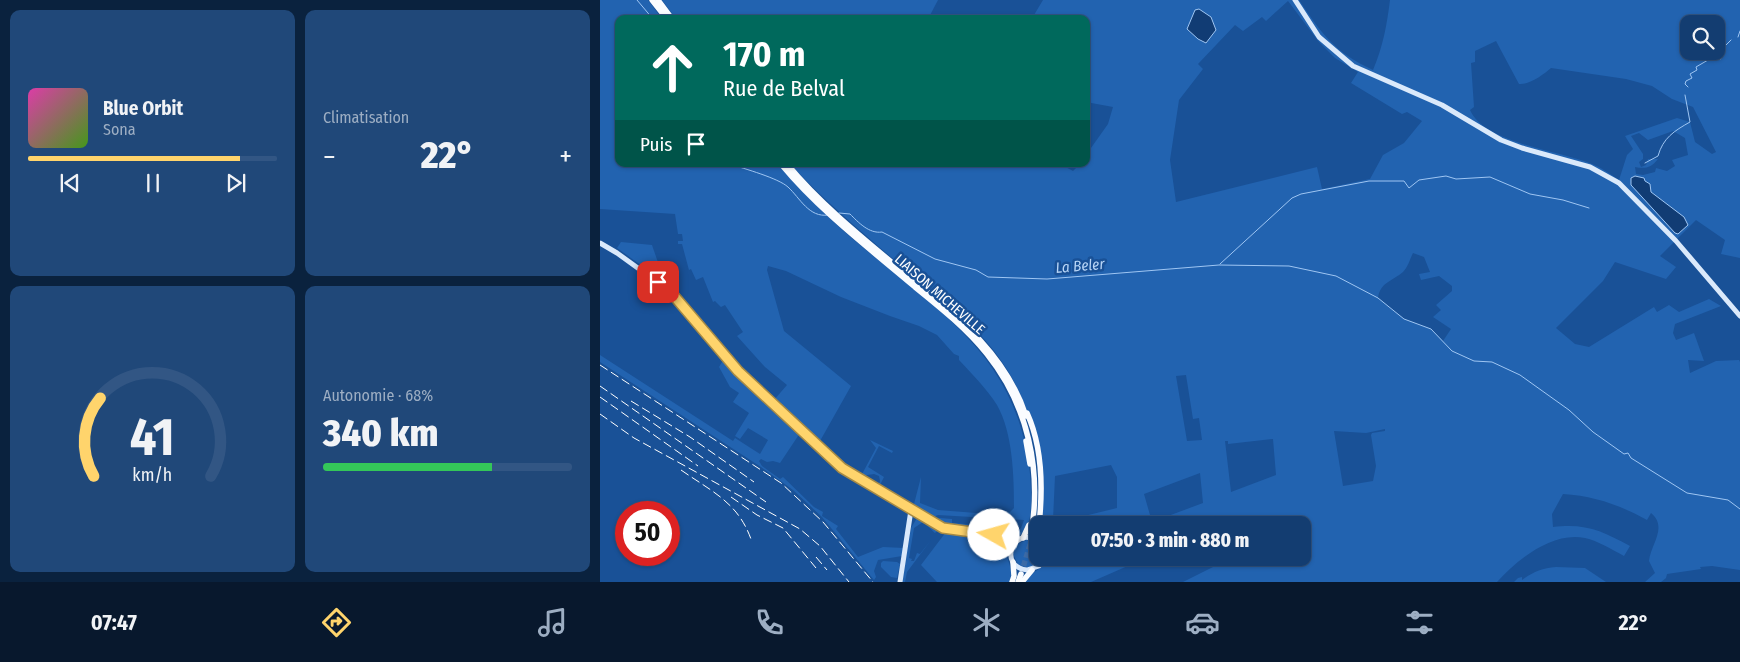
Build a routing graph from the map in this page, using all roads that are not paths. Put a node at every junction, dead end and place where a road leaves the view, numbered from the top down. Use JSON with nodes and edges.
{"nodes":[{"id":1,"x":652,"y":0,"type":"edge"},
{"id":2,"x":658,"y":0,"type":"edge"},
{"id":3,"x":1295,"y":0,"type":"edge"},
{"id":4,"x":664,"y":15,"type":"edge"},
{"id":5,"x":669,"y":15,"type":"edge"},
{"id":6,"x":784,"y":167,"type":"edge"},
{"id":7,"x":789,"y":167,"type":"edge"},
{"id":8,"x":833,"y":215,"type":"junction"},
{"id":9,"x":600,"y":243,"type":"edge"},
{"id":10,"x":1740,"y":316,"type":"edge"},
{"id":11,"x":1019,"y":404,"type":"junction"},
{"id":12,"x":913,"y":512,"type":"junction"},
{"id":13,"x":1035,"y":516,"type":"edge"},
{"id":14,"x":1039,"y":516,"type":"edge"},
{"id":15,"x":923,"y":518,"type":"junction"},
{"id":16,"x":913,"y":519,"type":"junction"},
{"id":17,"x":909,"y":529,"type":"junction"},
{"id":18,"x":984,"y":533,"type":"junction"},
{"id":19,"x":1029,"y":538,"type":"edge"},
{"id":20,"x":1020,"y":539,"type":"junction"},
{"id":21,"x":1010,"y":554,"type":"junction"},
{"id":22,"x":1013,"y":562,"type":"junction"},
{"id":23,"x":1039,"y":566,"type":"edge"},
{"id":24,"x":1032,"y":570,"type":"junction"},
{"id":25,"x":1020,"y":573,"type":"tunnel mouth"},
{"id":26,"x":900,"y":582,"type":"edge"},
{"id":27,"x":1015,"y":582,"type":"edge"},
{"id":28,"x":1022,"y":582,"type":"edge"}],
"edges":[{"from":1,"to":4,"type":"highway"},
{"from":2,"to":5,"type":"highway"},
{"from":3,"to":10,"type":"main road"},
{"from":6,"to":8,"type":"highway","name":"LIAISON MICHEVILLE"},
{"from":7,"to":8,"type":"highway","name":"LIAISON MICHEVILLE"},
{"from":8,"to":11,"type":"highway","name":"LIAISON MICHEVILLE"},
{"from":9,"to":12,"type":"main road"},
{"from":11,"to":13,"type":"highway","name":"LIAISON MICHEVILLE"},
{"from":11,"to":14,"type":"highway"},
{"from":11,"to":20,"type":"highway"},
{"from":12,"to":15,"type":"main road"},
{"from":12,"to":16,"type":"main road"},
{"from":12,"to":17,"type":"main road"},
{"from":15,"to":16,"type":"main road"},
{"from":15,"to":18,"type":"main road"},
{"from":16,"to":17,"type":"main road"},
{"from":17,"to":26,"type":"main road"},
{"from":18,"to":20,"type":"main road"},
{"from":18,"to":21,"type":"main road"},
{"from":19,"to":20,"type":"main road"},
{"from":20,"to":21,"type":"main road"},
{"from":21,"to":22,"type":"main road"},
{"from":22,"to":24,"type":"main road"},
{"from":22,"to":27,"type":"highway"},
{"from":23,"to":24,"type":"main road"},
{"from":24,"to":28,"type":"highway"},
{"from":25,"to":27,"type":"highway"}]}
